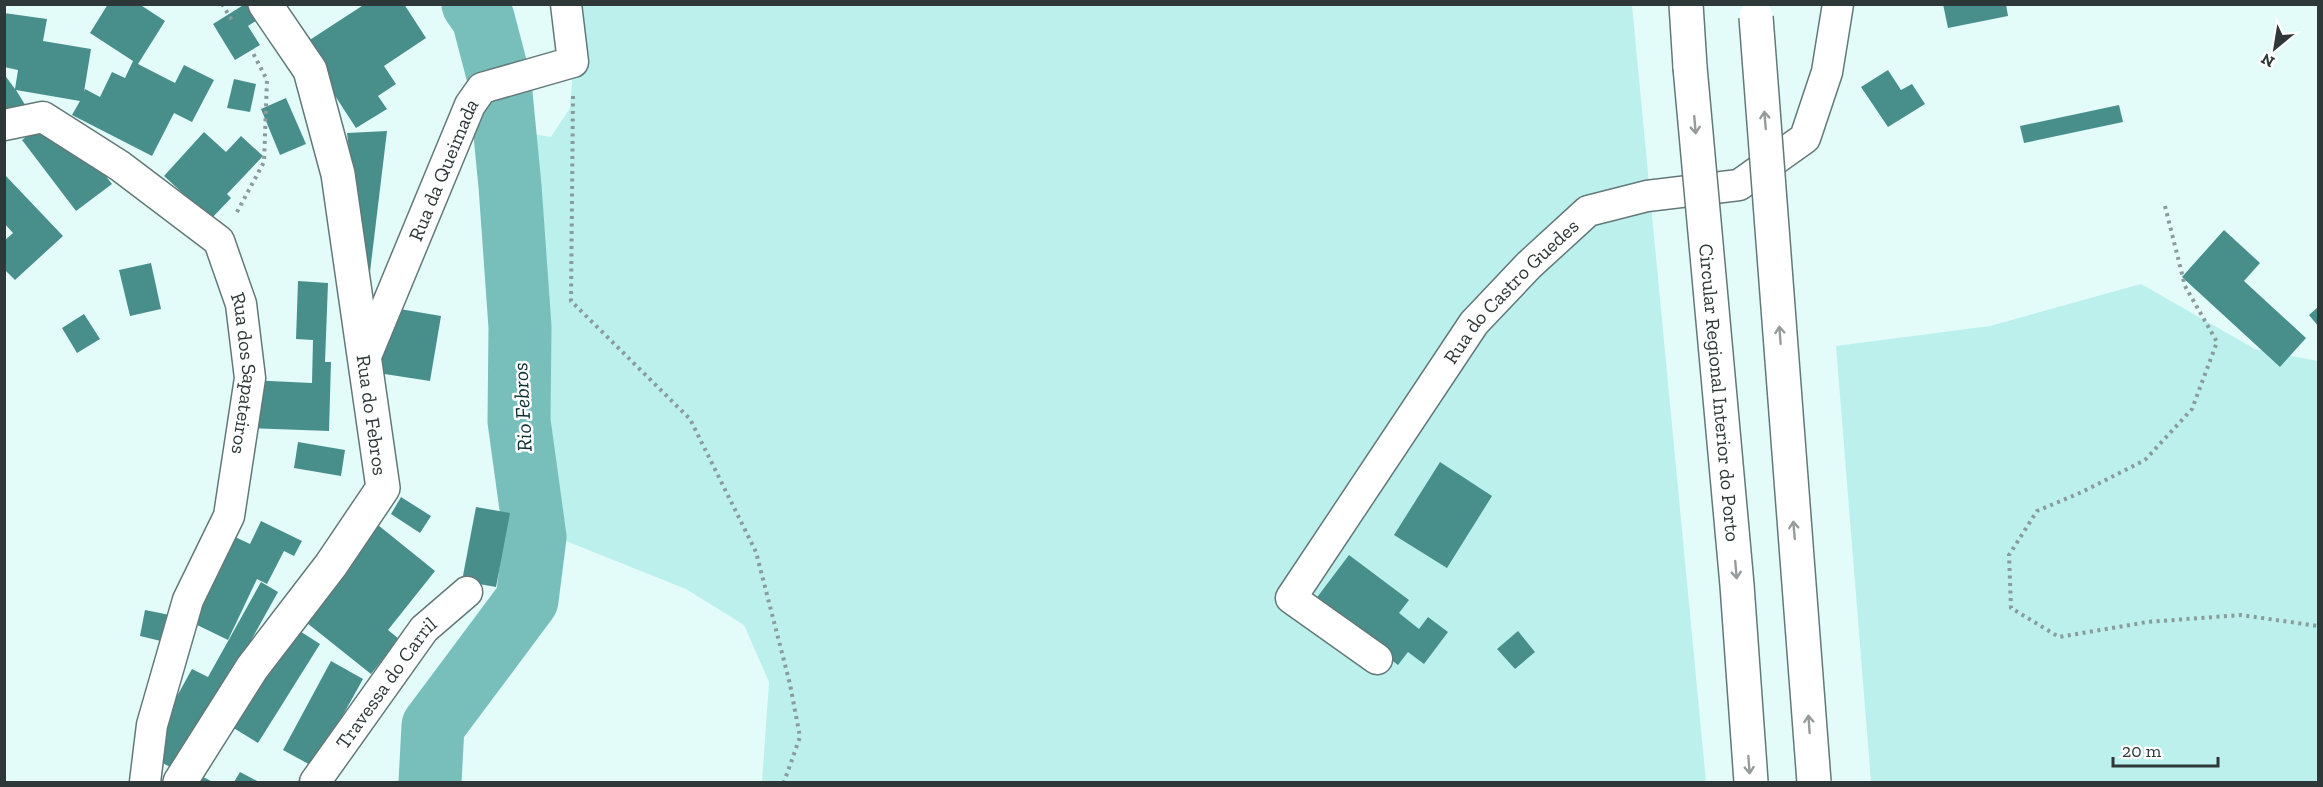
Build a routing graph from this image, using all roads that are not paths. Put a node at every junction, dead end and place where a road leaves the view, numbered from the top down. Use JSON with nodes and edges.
{"nodes":[{"id":1,"x":264,"y":4,"type":"edge"},
{"id":2,"x":566,"y":4,"type":"edge"},
{"id":3,"x":1686,"y":4,"type":"edge"},
{"id":4,"x":1838,"y":4,"type":"edge"},
{"id":5,"x":1755,"y":11,"type":"edge"},
{"id":6,"x":4,"y":125,"type":"edge"},
{"id":7,"x":364,"y":361,"type":"junction"},
{"id":8,"x":467,"y":592,"type":"dead end"},
{"id":9,"x":1377,"y":659,"type":"dead end"},
{"id":10,"x":144,"y":783,"type":"edge"},
{"id":11,"x":180,"y":783,"type":"edge"},
{"id":12,"x":315,"y":783,"type":"edge"},
{"id":13,"x":1750,"y":783,"type":"edge"},
{"id":14,"x":1814,"y":783,"type":"edge"}],
"edges":[{"from":1,"to":7,"type":"main road","name":"Rua do Febros"},
{"from":2,"to":7,"type":"street","name":"Rua da Queimada"},
{"from":3,"to":13,"type":"main road","name":"Circular Regional Interior do Porto","one_way":true,"bridge":true},
{"from":4,"to":9,"type":"street","name":"Rua do Castro Guedes"},
{"from":14,"to":5,"type":"main road","one_way":true,"bridge":true},
{"from":6,"to":10,"type":"street","name":"Rua dos Sapateiros"},
{"from":7,"to":11,"type":"main road","name":"Rua do Febros"},
{"from":8,"to":12,"type":"street","name":"Travessa do Carril"}]}
